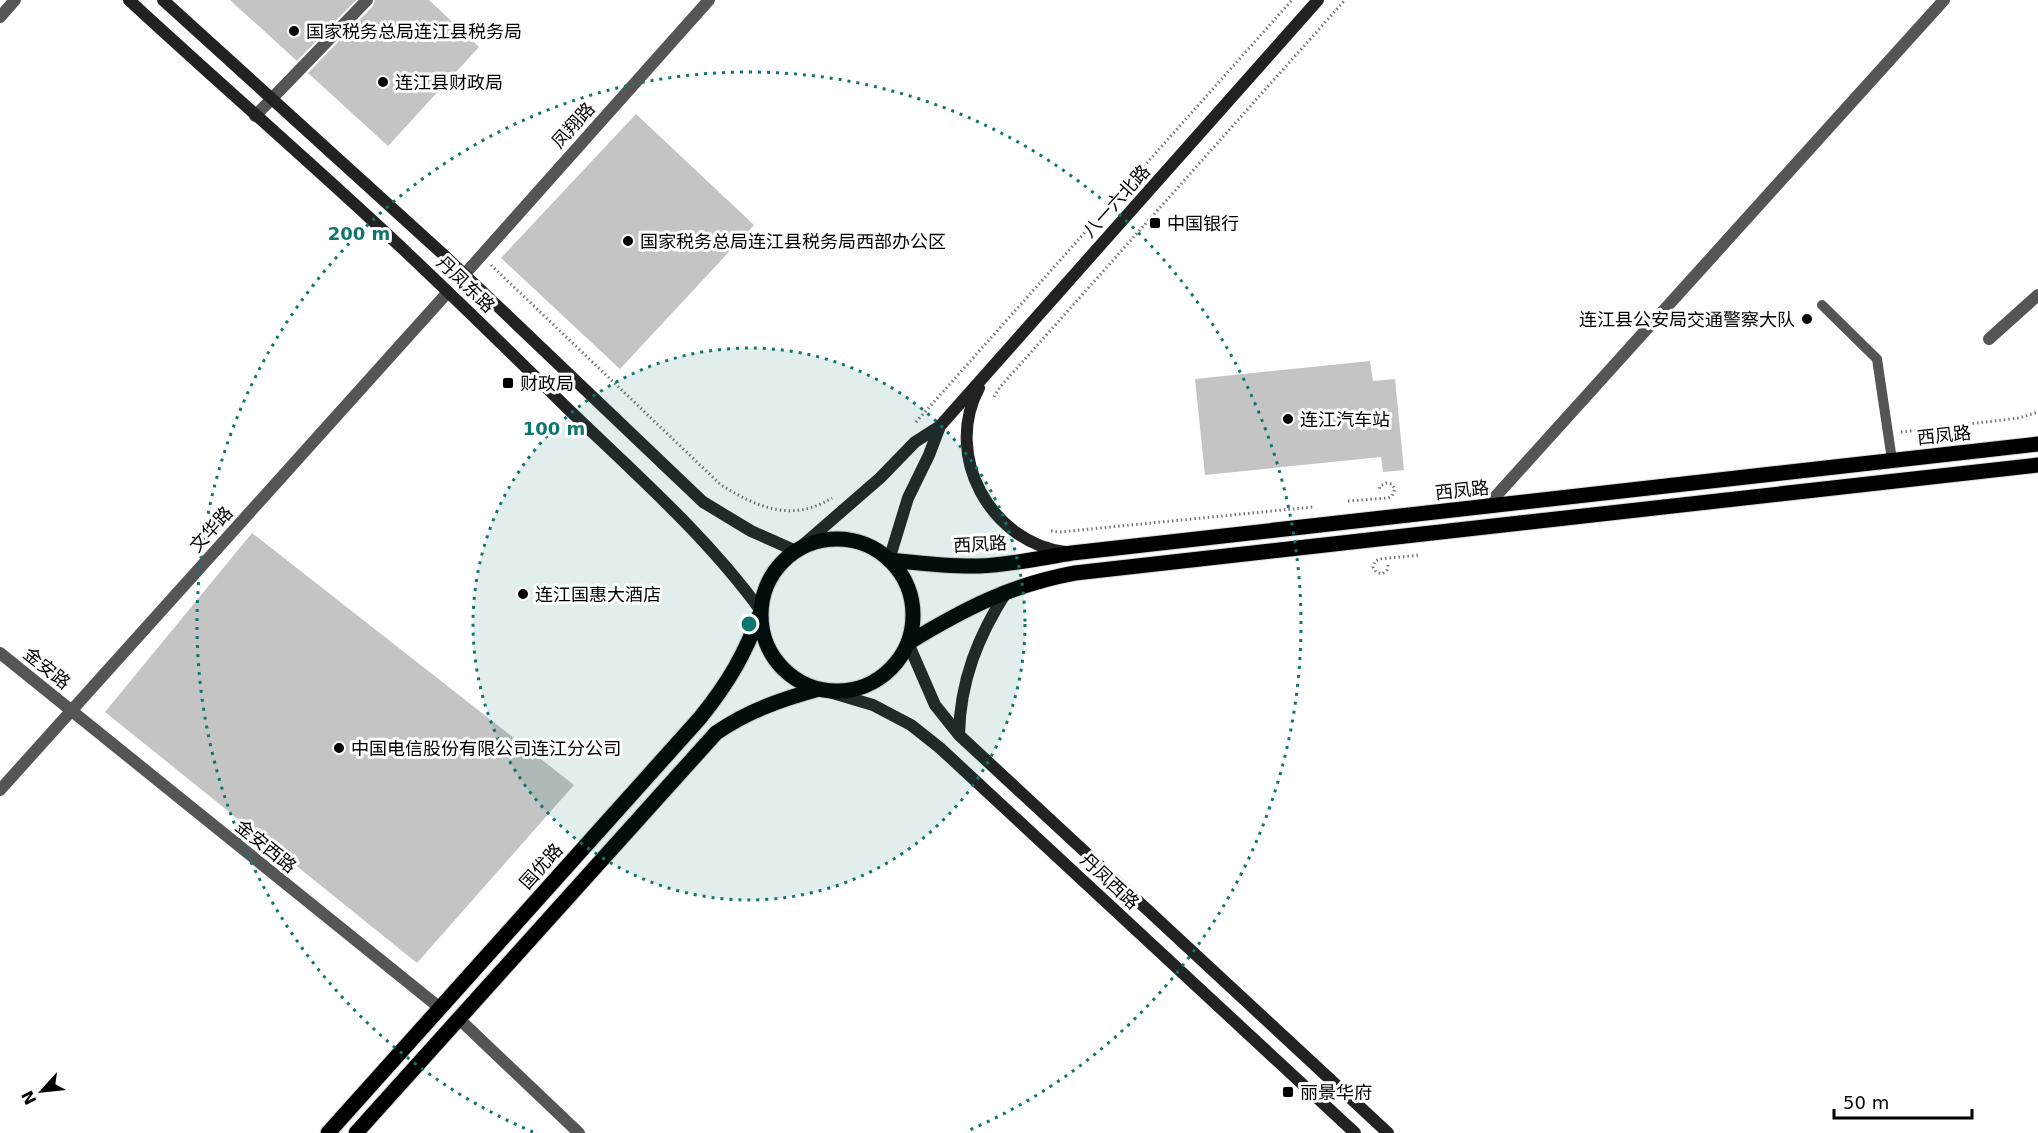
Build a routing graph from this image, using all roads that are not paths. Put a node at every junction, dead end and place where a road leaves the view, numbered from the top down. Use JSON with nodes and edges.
{"nodes":[{"id":1,"x":15,"y":0,"type":"edge"},
{"id":2,"x":129,"y":0,"type":"edge"},
{"id":3,"x":163,"y":0,"type":"edge"},
{"id":4,"x":366,"y":0,"type":"edge"},
{"id":5,"x":710,"y":0,"type":"edge"},
{"id":6,"x":1318,"y":0,"type":"edge"},
{"id":7,"x":1944,"y":0,"type":"edge"},
{"id":8,"x":0,"y":16,"type":"edge"},
{"id":9,"x":272,"y":99,"type":"junction"},
{"id":10,"x":255,"y":116,"type":"junction"},
{"id":11,"x":464,"y":275,"type":"junction"},
{"id":12,"x":448,"y":292,"type":"junction"},
{"id":13,"x":2038,"y":294,"type":"edge"},
{"id":14,"x":1822,"y":305,"type":"dead end"},
{"id":15,"x":1989,"y":339,"type":"dead end"},
{"id":16,"x":987,"y":373,"type":"junction"},
{"id":17,"x":940,"y":426,"type":"junction"},
{"id":18,"x":2038,"y":444,"type":"edge"},
{"id":19,"x":1892,"y":460,"type":"junction"},
{"id":20,"x":2038,"y":465,"type":"edge"},
{"id":21,"x":1486,"y":507,"type":"junction"},
{"id":22,"x":796,"y":551,"type":"junction"},
{"id":23,"x":1072,"y":553,"type":"junction"},
{"id":24,"x":889,"y":560,"type":"junction"},
{"id":25,"x":1007,"y":591,"type":"junction"},
{"id":26,"x":761,"y":611,"type":"junction"},
{"id":27,"x":908,"y":643,"type":"junction"},
{"id":28,"x":0,"y":653,"type":"edge"},
{"id":29,"x":819,"y":689,"type":"junction"},
{"id":30,"x":71,"y":711,"type":"junction"},
{"id":31,"x":959,"y":735,"type":"junction"},
{"id":32,"x":0,"y":790,"type":"edge"},
{"id":33,"x":440,"y":1008,"type":"junction"},
{"id":34,"x":458,"y":1018,"type":"junction"},
{"id":35,"x":328,"y":1133,"type":"edge"},
{"id":36,"x":356,"y":1133,"type":"edge"},
{"id":37,"x":579,"y":1133,"type":"edge"},
{"id":38,"x":1355,"y":1133,"type":"edge"},
{"id":39,"x":1388,"y":1133,"type":"edge"}],
"edges":[{"from":1,"to":8,"type":"street"},
{"from":2,"to":10,"type":"main road","name":"丹凤东路"},
{"from":3,"to":9,"type":"main road","name":"丹凤东路"},
{"from":4,"to":9,"type":"street"},
{"from":5,"to":11,"type":"street","name":"凤翔路"},
{"from":6,"to":16,"type":"main road","name":"八一六北路"},
{"from":7,"to":21,"type":"street"},
{"from":9,"to":10,"type":"street"},
{"from":9,"to":11,"type":"main road","name":"丹凤东路"},
{"from":10,"to":12,"type":"main road","name":"丹凤东路"},
{"from":11,"to":22,"type":"main road","name":"丹凤东路"},
{"from":12,"to":26,"type":"main road","name":"丹凤东路"},
{"from":12,"to":30,"type":"street","name":"文华路"},
{"from":13,"to":15,"type":"street"},
{"from":14,"to":19,"type":"lane"},
{"from":16,"to":17,"type":"main road","name":"八一六北路"},
{"from":16,"to":23,"type":"main road"},
{"from":17,"to":22,"type":"main road","name":"八一六北路"},
{"from":17,"to":24,"type":"main road","name":"八一六北路"},
{"from":18,"to":19,"type":"main road","name":"西凤路"},
{"from":19,"to":21,"type":"main road","name":"西凤路"},
{"from":20,"to":25,"type":"main road"},
{"from":21,"to":23,"type":"main road","name":"西凤路"},
{"from":22,"to":24,"type":"main road"},
{"from":22,"to":26,"type":"main road"},
{"from":23,"to":24,"type":"main road","name":"西凤路"},
{"from":24,"to":27,"type":"main road"},
{"from":25,"to":27,"type":"main road"},
{"from":25,"to":31,"type":"main road"},
{"from":26,"to":29,"type":"main road"},
{"from":26,"to":33,"type":"main road","name":"国优路"},
{"from":27,"to":29,"type":"main road"},
{"from":27,"to":31,"type":"main road","name":"丹凤西路"},
{"from":28,"to":30,"type":"street","name":"金安路"},
{"from":29,"to":34,"type":"main road"},
{"from":29,"to":38,"type":"main road","name":"丹凤西路"},
{"from":30,"to":32,"type":"street","name":"文华路"},
{"from":30,"to":33,"type":"street","name":"金安西路"},
{"from":31,"to":39,"type":"main road","name":"丹凤西路"},
{"from":33,"to":35,"type":"main road","name":"国优路"},
{"from":34,"to":36,"type":"main road"},
{"from":34,"to":37,"type":"street"}]}
